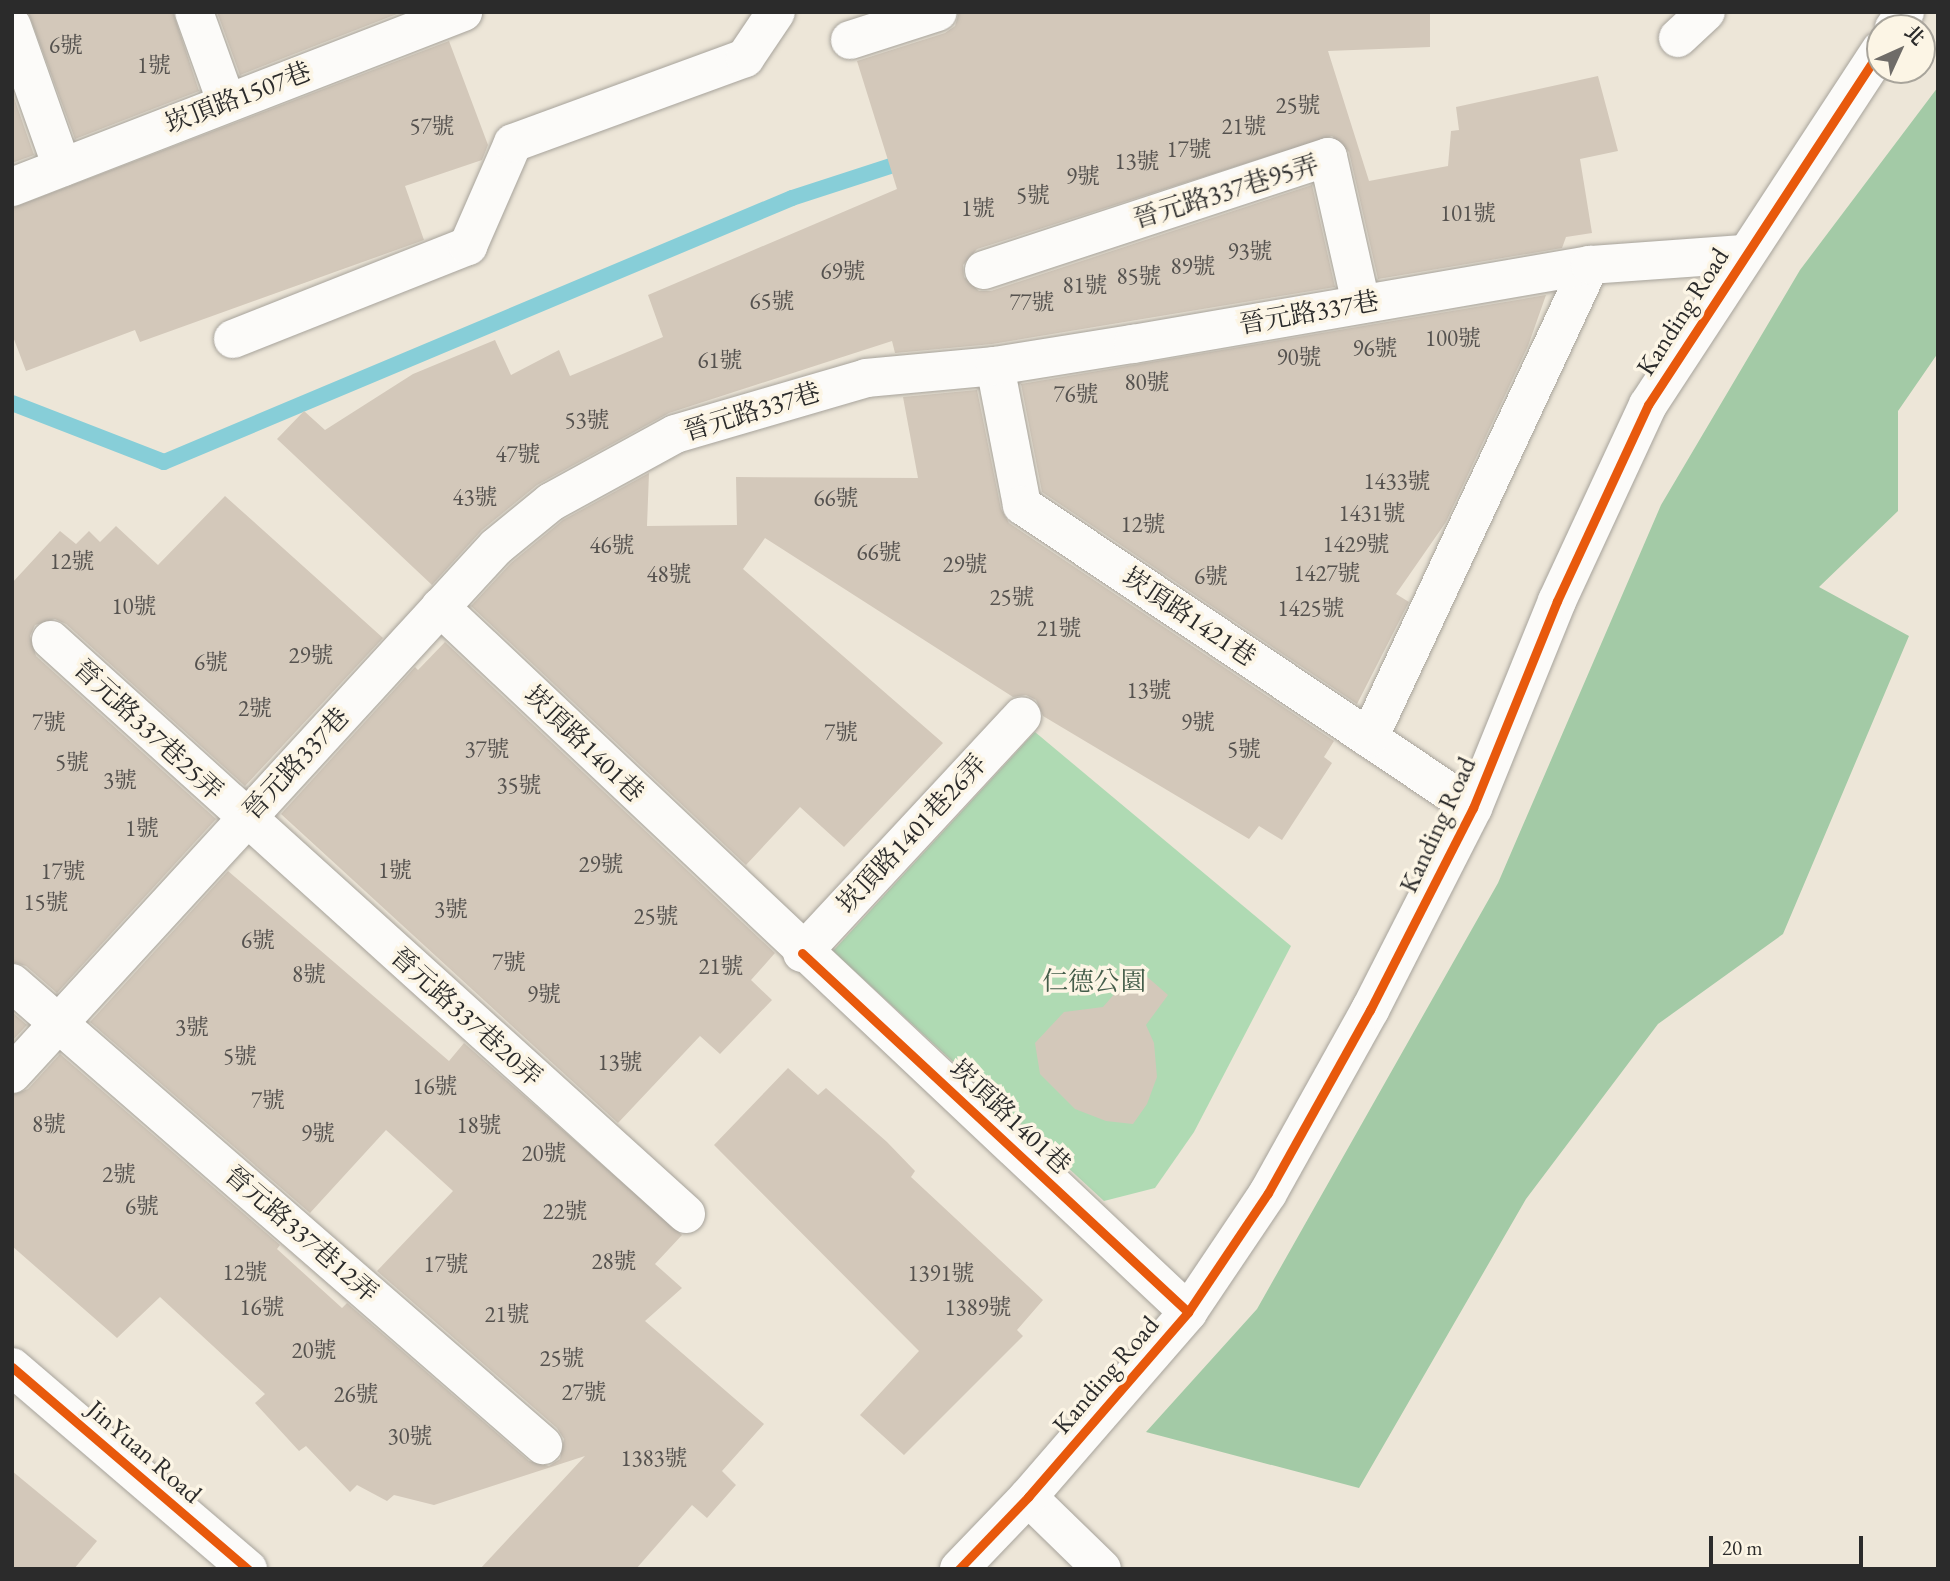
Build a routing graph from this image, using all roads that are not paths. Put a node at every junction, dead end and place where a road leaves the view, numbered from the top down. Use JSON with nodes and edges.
{"nodes":[{"id":1,"x":194,"y":12,"type":"edge"},
{"id":2,"x":463,"y":12,"type":"edge"},
{"id":3,"x":776,"y":12,"type":"edge"},
{"id":4,"x":938,"y":12,"type":"edge"},
{"id":5,"x":1706,"y":12,"type":"edge"},
{"id":6,"x":392,"y":25,"type":"edge"},
{"id":7,"x":12,"y":26,"type":"edge"},
{"id":8,"x":1678,"y":38,"type":"dead end"},
{"id":9,"x":850,"y":40,"type":"dead end"},
{"id":10,"x":1866,"y":71,"type":"edge"},
{"id":11,"x":226,"y":102,"type":"junction"},
{"id":12,"x":62,"y":167,"type":"junction"},
{"id":13,"x":14,"y":186,"type":"edge"},
{"id":14,"x":1745,"y":254,"type":"junction"},
{"id":15,"x":1590,"y":265,"type":"junction"},
{"id":16,"x":984,"y":270,"type":"dead end"},
{"id":17,"x":1360,"y":303,"type":"junction"},
{"id":18,"x":233,"y":339,"type":"dead end"},
{"id":19,"x":995,"y":366,"type":"junction"},
{"id":20,"x":440,"y":607,"type":"junction"},
{"id":21,"x":51,"y":640,"type":"dead end"},
{"id":22,"x":1022,"y":716,"type":"dead end"},
{"id":23,"x":1369,"y":738,"type":"junction"},
{"id":24,"x":1473,"y":808,"type":"junction"},
{"id":25,"x":245,"y":820,"type":"junction"},
{"id":26,"x":803,"y":953,"type":"junction"},
{"id":27,"x":12,"y":984,"type":"edge"},
{"id":28,"x":60,"y":1023,"type":"junction"},
{"id":29,"x":12,"y":1074,"type":"edge"},
{"id":30,"x":686,"y":1214,"type":"dead end"},
{"id":31,"x":1188,"y":1312,"type":"junction"},
{"id":32,"x":12,"y":1367,"type":"edge"},
{"id":33,"x":543,"y":1446,"type":"dead end"},
{"id":34,"x":1028,"y":1497,"type":"junction"},
{"id":35,"x":248,"y":1569,"type":"edge"},
{"id":36,"x":959,"y":1569,"type":"edge"},
{"id":37,"x":1101,"y":1569,"type":"edge"}],
"edges":[{"from":1,"to":11,"type":"street"},
{"from":2,"to":6,"type":"street","name":"崁頂路1507巷"},
{"from":3,"to":18,"type":"street"},
{"from":4,"to":9,"type":"street"},
{"from":5,"to":8,"type":"street"},
{"from":6,"to":11,"type":"street","name":"崁頂路1507巷"},
{"from":7,"to":12,"type":"street"},
{"from":10,"to":14,"type":"street","name":"Kanding Road"},
{"from":11,"to":12,"type":"street","name":"崁頂路1507巷"},
{"from":12,"to":13,"type":"street","name":"崁頂路1507巷"},
{"from":14,"to":15,"type":"street","name":"晉元路337巷"},
{"from":14,"to":24,"type":"street","name":"Kanding Road"},
{"from":15,"to":17,"type":"street","name":"晉元路337巷"},
{"from":15,"to":23,"type":"street"},
{"from":16,"to":17,"type":"street","name":"晉元路337巷95弄"},
{"from":17,"to":19,"type":"street","name":"晉元路337巷"},
{"from":19,"to":20,"type":"street","name":"晉元路337巷"},
{"from":19,"to":23,"type":"street","name":"崁頂路1421巷"},
{"from":20,"to":25,"type":"street","name":"晉元路337巷"},
{"from":20,"to":26,"type":"street","name":"崁頂路1401巷"},
{"from":21,"to":25,"type":"street","name":"晉元路337巷25弄"},
{"from":22,"to":26,"type":"street","name":"崁頂路1401巷26弄"},
{"from":23,"to":24,"type":"street","name":"崁頂路1421巷"},
{"from":24,"to":31,"type":"street","name":"Kanding Road"},
{"from":25,"to":28,"type":"street","name":"晉元路337巷"},
{"from":25,"to":30,"type":"street","name":"晉元路337巷20弄"},
{"from":26,"to":31,"type":"street","name":"崁頂路1401巷"},
{"from":27,"to":28,"type":"street","name":"晉元路337巷12弄"},
{"from":28,"to":29,"type":"street","name":"晉元路337巷"},
{"from":28,"to":33,"type":"street","name":"晉元路337巷12弄"},
{"from":31,"to":34,"type":"street","name":"Kanding Road"},
{"from":32,"to":35,"type":"street","name":"JinYuan Road"},
{"from":34,"to":36,"type":"street","name":"Kanding Road"},
{"from":34,"to":37,"type":"street"}]}
